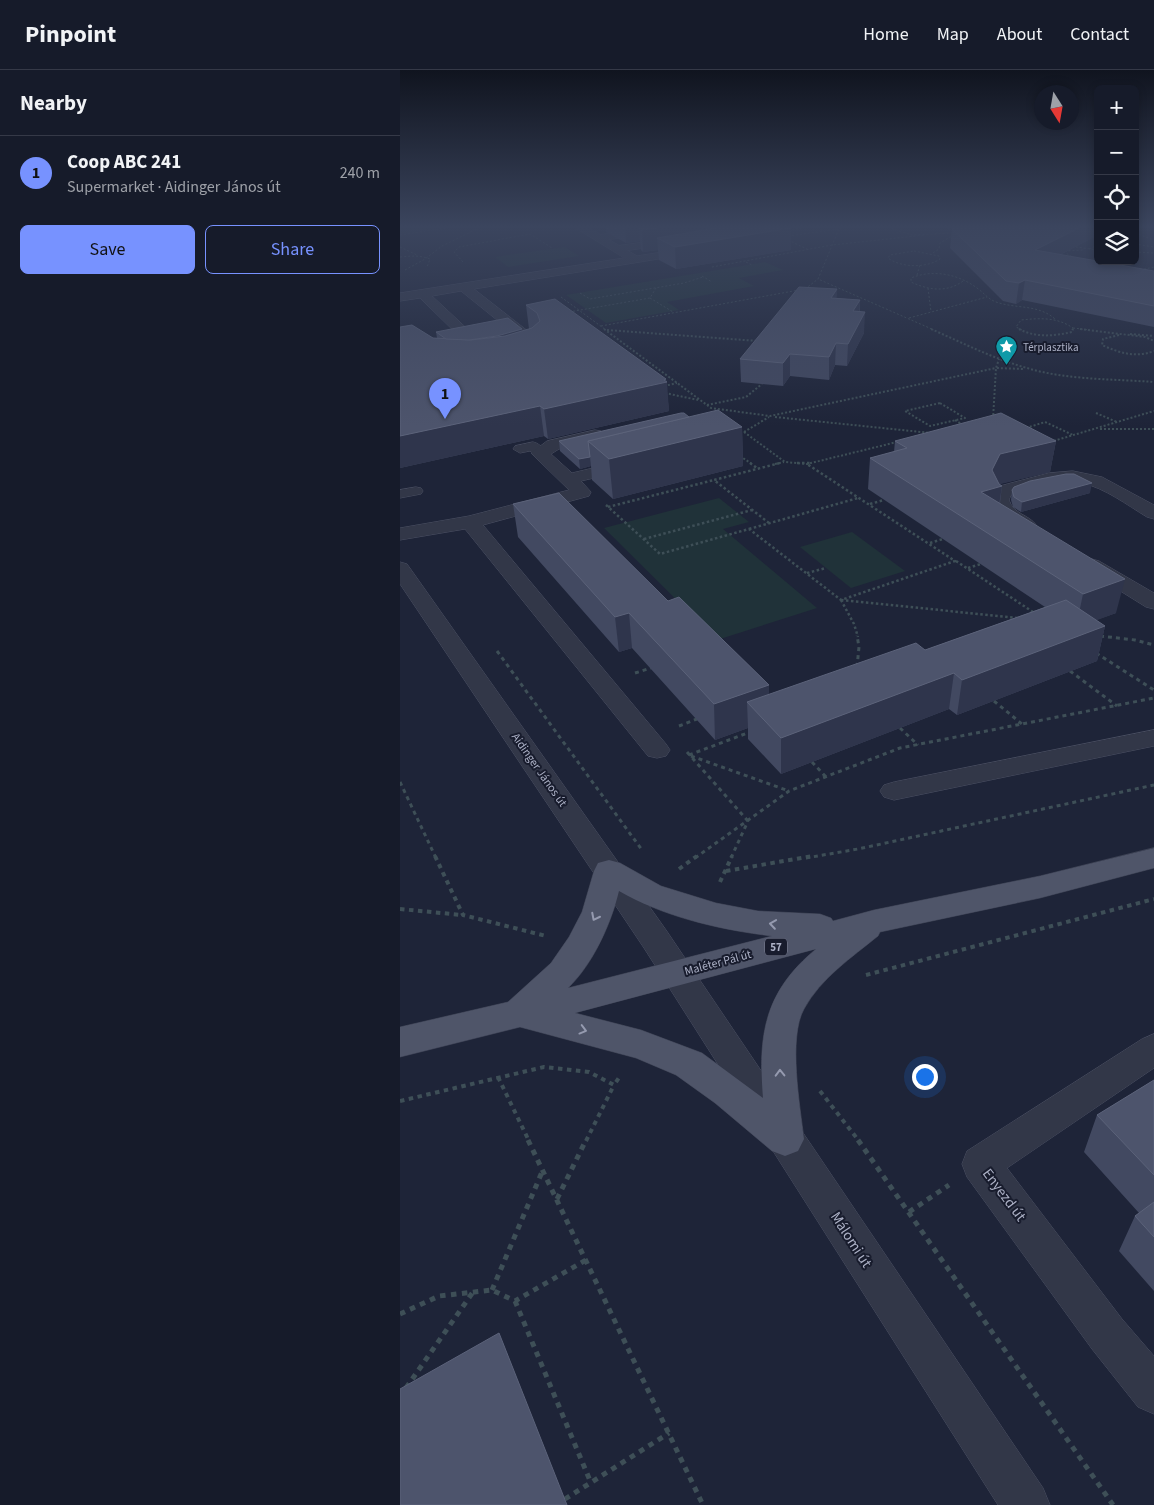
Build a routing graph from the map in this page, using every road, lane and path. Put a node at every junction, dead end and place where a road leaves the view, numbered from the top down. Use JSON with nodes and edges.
{"nodes":[{"id":1,"x":429,"y":292,"type":"edge"},
{"id":2,"x":470,"y":292,"type":"edge"},
{"id":3,"x":578,"y":292,"type":"edge"},
{"id":4,"x":635,"y":292,"type":"edge"},
{"id":5,"x":654,"y":292,"type":"edge"},
{"id":6,"x":785,"y":292,"type":"edge"},
{"id":7,"x":847,"y":292,"type":"edge"},
{"id":8,"x":928,"y":292,"type":"edge"},
{"id":9,"x":981,"y":292,"type":"edge"},
{"id":10,"x":422,"y":293,"type":"junction"},
{"id":11,"x":988,"y":297,"type":"junction"},
{"id":12,"x":400,"y":298,"type":"edge"},
{"id":13,"x":650,"y":298,"type":"junction"},
{"id":14,"x":568,"y":312,"type":"edge"},
{"id":15,"x":673,"y":312,"type":"junction"},
{"id":16,"x":931,"y":312,"type":"junction"},
{"id":17,"x":908,"y":318,"type":"junction"},
{"id":18,"x":1055,"y":319,"type":"junction"},
{"id":19,"x":600,"y":326,"type":"dead end"},
{"id":20,"x":1073,"y":328,"type":"junction"},
{"id":21,"x":606,"y":330,"type":"dead end"},
{"id":22,"x":1121,"y":335,"type":"junction"},
{"id":23,"x":1154,"y":336,"type":"edge"},
{"id":24,"x":615,"y":337,"type":"dead end"},
{"id":25,"x":762,"y":341,"type":"edge"},
{"id":26,"x":1154,"y":341,"type":"edge"},
{"id":27,"x":432,"y":343,"type":"edge"},
{"id":28,"x":527,"y":352,"type":"edge"},
{"id":29,"x":1153,"y":352,"type":"edge"},
{"id":30,"x":641,"y":356,"type":"junction"},
{"id":31,"x":632,"y":358,"type":"edge"},
{"id":32,"x":998,"y":359,"type":"junction"},
{"id":33,"x":996,"y":368,"type":"junction"},
{"id":34,"x":1029,"y":369,"type":"junction"},
{"id":35,"x":1154,"y":382,"type":"edge"},
{"id":36,"x":677,"y":383,"type":"junction"},
{"id":37,"x":762,"y":384,"type":"edge"},
{"id":38,"x":657,"y":387,"type":"edge"},
{"id":39,"x":665,"y":393,"type":"edge"},
{"id":40,"x":700,"y":400,"type":"junction"},
{"id":41,"x":706,"y":405,"type":"junction"},
{"id":42,"x":711,"y":408,"type":"junction"},
{"id":43,"x":1154,"y":411,"type":"edge"},
{"id":44,"x":1096,"y":412,"type":"dead end"},
{"id":45,"x":717,"y":413,"type":"edge"},
{"id":46,"x":770,"y":416,"type":"junction"},
{"id":47,"x":955,"y":420,"type":"junction"},
{"id":48,"x":986,"y":420,"type":"edge"},
{"id":49,"x":1117,"y":422,"type":"junction"},
{"id":50,"x":956,"y":428,"type":"edge"},
{"id":51,"x":1096,"y":428,"type":"junction"},
{"id":52,"x":1154,"y":428,"type":"edge"},
{"id":53,"x":1023,"y":429,"type":"edge"},
{"id":54,"x":608,"y":432,"type":"edge"},
{"id":55,"x":1074,"y":435,"type":"junction"},
{"id":56,"x":925,"y":436,"type":"edge"},
{"id":57,"x":752,"y":438,"type":"junction"},
{"id":58,"x":744,"y":440,"type":"dead end"},
{"id":59,"x":898,"y":442,"type":"edge"},
{"id":60,"x":1049,"y":442,"type":"edge"},
{"id":61,"x":520,"y":449,"type":"dead end"},
{"id":62,"x":540,"y":453,"type":"junction"},
{"id":63,"x":738,"y":454,"type":"dead end"},
{"id":64,"x":642,"y":461,"type":"edge"},
{"id":65,"x":785,"y":462,"type":"junction"},
{"id":66,"x":807,"y":464,"type":"junction"},
{"id":67,"x":758,"y":469,"type":"junction"},
{"id":68,"x":568,"y":480,"type":"junction"},
{"id":69,"x":714,"y":480,"type":"junction"},
{"id":70,"x":416,"y":491,"type":"dead end"},
{"id":71,"x":400,"y":494,"type":"edge"},
{"id":72,"x":858,"y":498,"type":"junction"},
{"id":73,"x":884,"y":500,"type":"dead end"},
{"id":74,"x":604,"y":503,"type":"dead end"},
{"id":75,"x":869,"y":505,"type":"junction"},
{"id":76,"x":608,"y":507,"type":"junction"},
{"id":77,"x":752,"y":510,"type":"junction"},
{"id":78,"x":1154,"y":513,"type":"edge"},
{"id":79,"x":470,"y":522,"type":"junction"},
{"id":80,"x":769,"y":523,"type":"junction"},
{"id":81,"x":749,"y":528,"type":"junction"},
{"id":82,"x":400,"y":534,"type":"edge"},
{"id":83,"x":1045,"y":537,"type":"edge"},
{"id":84,"x":644,"y":539,"type":"junction"},
{"id":85,"x":943,"y":539,"type":"dead end"},
{"id":86,"x":929,"y":544,"type":"junction"},
{"id":87,"x":1079,"y":557,"type":"edge"},
{"id":88,"x":955,"y":561,"type":"junction"},
{"id":89,"x":980,"y":564,"type":"dead end"},
{"id":90,"x":400,"y":568,"type":"edge"},
{"id":91,"x":826,"y":568,"type":"dead end"},
{"id":92,"x":967,"y":569,"type":"junction"},
{"id":93,"x":807,"y":573,"type":"junction"},
{"id":94,"x":841,"y":600,"type":"junction"},
{"id":95,"x":1154,"y":602,"type":"edge"},
{"id":96,"x":1040,"y":616,"type":"edge"},
{"id":97,"x":1018,"y":618,"type":"edge"},
{"id":98,"x":1091,"y":635,"type":"edge"},
{"id":99,"x":1154,"y":645,"type":"edge"},
{"id":100,"x":497,"y":650,"type":"dead end"},
{"id":101,"x":1093,"y":651,"type":"edge"},
{"id":102,"x":650,"y":668,"type":"dead end"},
{"id":103,"x":1070,"y":671,"type":"dead end"},
{"id":104,"x":640,"y":672,"type":"dead end"},
{"id":105,"x":856,"y":673,"type":"edge"},
{"id":106,"x":1154,"y":690,"type":"edge"},
{"id":107,"x":1154,"y":698,"type":"edge"},
{"id":108,"x":994,"y":701,"type":"dead end"},
{"id":109,"x":1117,"y":706,"type":"junction"},
{"id":110,"x":696,"y":719,"type":"dead end"},
{"id":111,"x":684,"y":724,"type":"dead end"},
{"id":112,"x":1022,"y":724,"type":"junction"},
{"id":113,"x":900,"y":728,"type":"dead end"},
{"id":114,"x":752,"y":732,"type":"edge"},
{"id":115,"x":1154,"y":738,"type":"edge"},
{"id":116,"x":918,"y":745,"type":"junction"},
{"id":117,"x":684,"y":749,"type":"dead end"},
{"id":118,"x":657,"y":750,"type":"dead end"},
{"id":119,"x":689,"y":755,"type":"junction"},
{"id":120,"x":812,"y":762,"type":"dead end"},
{"id":121,"x":826,"y":777,"type":"junction"},
{"id":122,"x":400,"y":782,"type":"edge"},
{"id":123,"x":1154,"y":785,"type":"edge"},
{"id":124,"x":789,"y":791,"type":"junction"},
{"id":125,"x":894,"y":791,"type":"dead end"},
{"id":126,"x":748,"y":821,"type":"junction"},
{"id":127,"x":647,"y":856,"type":"dead end"},
{"id":128,"x":1154,"y":858,"type":"edge"},
{"id":129,"x":609,"y":871,"type":"junction"},
{"id":130,"x":725,"y":871,"type":"junction"},
{"id":131,"x":672,"y":874,"type":"dead end"},
{"id":132,"x":718,"y":887,"type":"dead end"},
{"id":133,"x":1154,"y":899,"type":"edge"},
{"id":134,"x":400,"y":909,"type":"edge"},
{"id":135,"x":463,"y":915,"type":"junction"},
{"id":136,"x":874,"y":922,"type":"junction"},
{"id":137,"x":580,"y":944,"type":"junction"},
{"id":138,"x":677,"y":974,"type":"junction"},
{"id":139,"x":860,"y":979,"type":"dead end"},
{"id":140,"x":519,"y":1013,"type":"junction"},
{"id":141,"x":400,"y":1042,"type":"edge"},
{"id":142,"x":1154,"y":1049,"type":"edge"},
{"id":143,"x":498,"y":1077,"type":"dead end"},
{"id":144,"x":614,"y":1085,"type":"dead end"},
{"id":145,"x":785,"y":1139,"type":"junction"},
{"id":146,"x":981,"y":1164,"type":"junction"},
{"id":147,"x":543,"y":1171,"type":"junction"},
{"id":148,"x":556,"y":1199,"type":"junction"},
{"id":149,"x":909,"y":1212,"type":"dead end"},
{"id":150,"x":586,"y":1260,"type":"junction"},
{"id":151,"x":492,"y":1290,"type":"junction"},
{"id":152,"x":473,"y":1292,"type":"junction"},
{"id":153,"x":515,"y":1302,"type":"junction"},
{"id":154,"x":400,"y":1314,"type":"edge"},
{"id":155,"x":1154,"y":1391,"type":"edge"},
{"id":156,"x":400,"y":1396,"type":"edge"},
{"id":157,"x":669,"y":1433,"type":"junction"},
{"id":158,"x":591,"y":1483,"type":"junction"},
{"id":159,"x":565,"y":1499,"type":"edge"},
{"id":160,"x":703,"y":1505,"type":"edge"},
{"id":161,"x":1026,"y":1505,"type":"edge"}],
"edges":[{"from":1,"to":10,"type":"street"},
{"from":2,"to":28,"type":"street"},
{"from":3,"to":4,"type":"path"},
{"from":5,"to":13,"type":"path"},
{"from":6,"to":15,"type":"path"},
{"from":7,"to":17,"type":"path"},
{"from":8,"to":16,"type":"path"},
{"from":9,"to":11,"type":"path"},
{"from":10,"to":12,"type":"street"},
{"from":10,"to":27,"type":"street"},
{"from":11,"to":16,"type":"path"},
{"from":11,"to":18,"type":"path"},
{"from":13,"to":14,"type":"path"},
{"from":13,"to":15,"type":"path"},
{"from":15,"to":19,"type":"path"},
{"from":16,"to":17,"type":"path"},
{"from":17,"to":32,"type":"path"},
{"from":18,"to":20,"type":"path"},
{"from":18,"to":20,"type":"path"},
{"from":20,"to":22,"type":"path"},
{"from":21,"to":25,"type":"path"},
{"from":22,"to":23,"type":"path"},
{"from":22,"to":26,"type":"path"},
{"from":22,"to":29,"type":"path"},
{"from":24,"to":30,"type":"path"},
{"from":30,"to":31,"type":"path"},
{"from":30,"to":36,"type":"path"},
{"from":32,"to":33,"type":"path"},
{"from":32,"to":34,"type":"path"},
{"from":33,"to":34,"type":"path"},
{"from":33,"to":46,"type":"path"},
{"from":33,"to":48,"type":"path"},
{"from":34,"to":35,"type":"path"},
{"from":36,"to":38,"type":"path"},
{"from":36,"to":40,"type":"path"},
{"from":37,"to":41,"type":"path"},
{"from":39,"to":40,"type":"path"},
{"from":40,"to":41,"type":"path"},
{"from":41,"to":42,"type":"path"},
{"from":42,"to":45,"type":"path"},
{"from":42,"to":46,"type":"path"},
{"from":43,"to":49,"type":"path"},
{"from":44,"to":49,"type":"path"},
{"from":46,"to":56,"type":"path"},
{"from":46,"to":57,"type":"path"},
{"from":47,"to":47,"type":"path"},
{"from":47,"to":50,"type":"path"},
{"from":49,"to":51,"type":"path"},
{"from":51,"to":52,"type":"path"},
{"from":51,"to":55,"type":"path"},
{"from":53,"to":55,"type":"path"},
{"from":54,"to":62,"type":"street"},
{"from":55,"to":60,"type":"path"},
{"from":57,"to":58,"type":"path"},
{"from":57,"to":65,"type":"path"},
{"from":59,"to":66,"type":"path"},
{"from":61,"to":62,"type":"lane"},
{"from":62,"to":68,"type":"street"},
{"from":63,"to":67,"type":"path"},
{"from":64,"to":68,"type":"street"},
{"from":65,"to":66,"type":"path"},
{"from":65,"to":67,"type":"path"},
{"from":66,"to":72,"type":"path"},
{"from":67,"to":69,"type":"path"},
{"from":68,"to":79,"type":"street"},
{"from":69,"to":76,"type":"path"},
{"from":69,"to":77,"type":"path"},
{"from":70,"to":71,"type":"lane"},
{"from":72,"to":75,"type":"path"},
{"from":72,"to":80,"type":"path"},
{"from":73,"to":75,"type":"path"},
{"from":74,"to":76,"type":"path"},
{"from":75,"to":86,"type":"path"},
{"from":76,"to":84,"type":"path"},
{"from":77,"to":80,"type":"path"},
{"from":77,"to":84,"type":"path"},
{"from":78,"to":83,"type":"street"},
{"from":79,"to":82,"type":"street"},
{"from":79,"to":118,"type":"street"},
{"from":80,"to":81,"type":"path"},
{"from":81,"to":84,"type":"path"},
{"from":81,"to":93,"type":"path"},
{"from":85,"to":86,"type":"path"},
{"from":86,"to":88,"type":"path"},
{"from":87,"to":95,"type":"street"},
{"from":88,"to":92,"type":"path"},
{"from":88,"to":94,"type":"path"},
{"from":89,"to":92,"type":"path"},
{"from":90,"to":129,"type":"street","name":"Aidinger János út"},
{"from":91,"to":93,"type":"path"},
{"from":92,"to":96,"type":"path"},
{"from":93,"to":94,"type":"path"},
{"from":94,"to":97,"type":"path"},
{"from":94,"to":105,"type":"path"},
{"from":98,"to":99,"type":"path"},
{"from":100,"to":127,"type":"path"},
{"from":101,"to":106,"type":"path"},
{"from":102,"to":104,"type":"path"},
{"from":103,"to":109,"type":"path"},
{"from":107,"to":109,"type":"path"},
{"from":108,"to":112,"type":"path"},
{"from":109,"to":112,"type":"path"},
{"from":110,"to":111,"type":"path"},
{"from":112,"to":116,"type":"path"},
{"from":113,"to":116,"type":"path"},
{"from":114,"to":119,"type":"path"},
{"from":115,"to":125,"type":"street"},
{"from":116,"to":121,"type":"path"},
{"from":117,"to":119,"type":"path"},
{"from":119,"to":124,"type":"path"},
{"from":119,"to":126,"type":"path"},
{"from":120,"to":121,"type":"path"},
{"from":121,"to":124,"type":"path"},
{"from":122,"to":135,"type":"path"},
{"from":123,"to":130,"type":"path"},
{"from":124,"to":126,"type":"path"},
{"from":126,"to":130,"type":"path"},
{"from":126,"to":131,"type":"path"},
{"from":128,"to":136,"type":"main road","name":"Maléter Pál út","number":"57"},
{"from":136,"to":129,"type":"main road","one_way":true},
{"from":129,"to":137,"type":"main road","one_way":true},
{"from":129,"to":138,"type":"street","name":"Aidinger János út"},
{"from":130,"to":132,"type":"path"},
{"from":133,"to":139,"type":"path"},
{"from":134,"to":135,"type":"path"},
{"from":135,"to":137,"type":"path"},
{"from":136,"to":138,"type":"main road","name":"Maléter Pál út","number":"57"},
{"from":145,"to":136,"type":"main road","one_way":true},
{"from":137,"to":140,"type":"main road"},
{"from":138,"to":140,"type":"main road","name":"Maléter Pál út","number":"57"},
{"from":138,"to":145,"type":"street","name":"Málomi út"},
{"from":140,"to":141,"type":"main road","name":"Maléter Pál út","number":"57"},
{"from":140,"to":145,"type":"main road","one_way":true},
{"from":142,"to":146,"type":"street","name":"Enyezd út"},
{"from":143,"to":147,"type":"path"},
{"from":144,"to":148,"type":"path"},
{"from":145,"to":161,"type":"street","name":"Málomi út"},
{"from":146,"to":149,"type":"path"},
{"from":146,"to":155,"type":"street","name":"Enyezd út"},
{"from":147,"to":148,"type":"path"},
{"from":147,"to":151,"type":"path"},
{"from":148,"to":150,"type":"path"},
{"from":150,"to":153,"type":"path"},
{"from":150,"to":157,"type":"path"},
{"from":151,"to":152,"type":"path"},
{"from":151,"to":153,"type":"path"},
{"from":152,"to":154,"type":"path"},
{"from":152,"to":156,"type":"path"},
{"from":153,"to":158,"type":"path"},
{"from":157,"to":158,"type":"path"},
{"from":157,"to":160,"type":"path"},
{"from":158,"to":159,"type":"path"}]}
